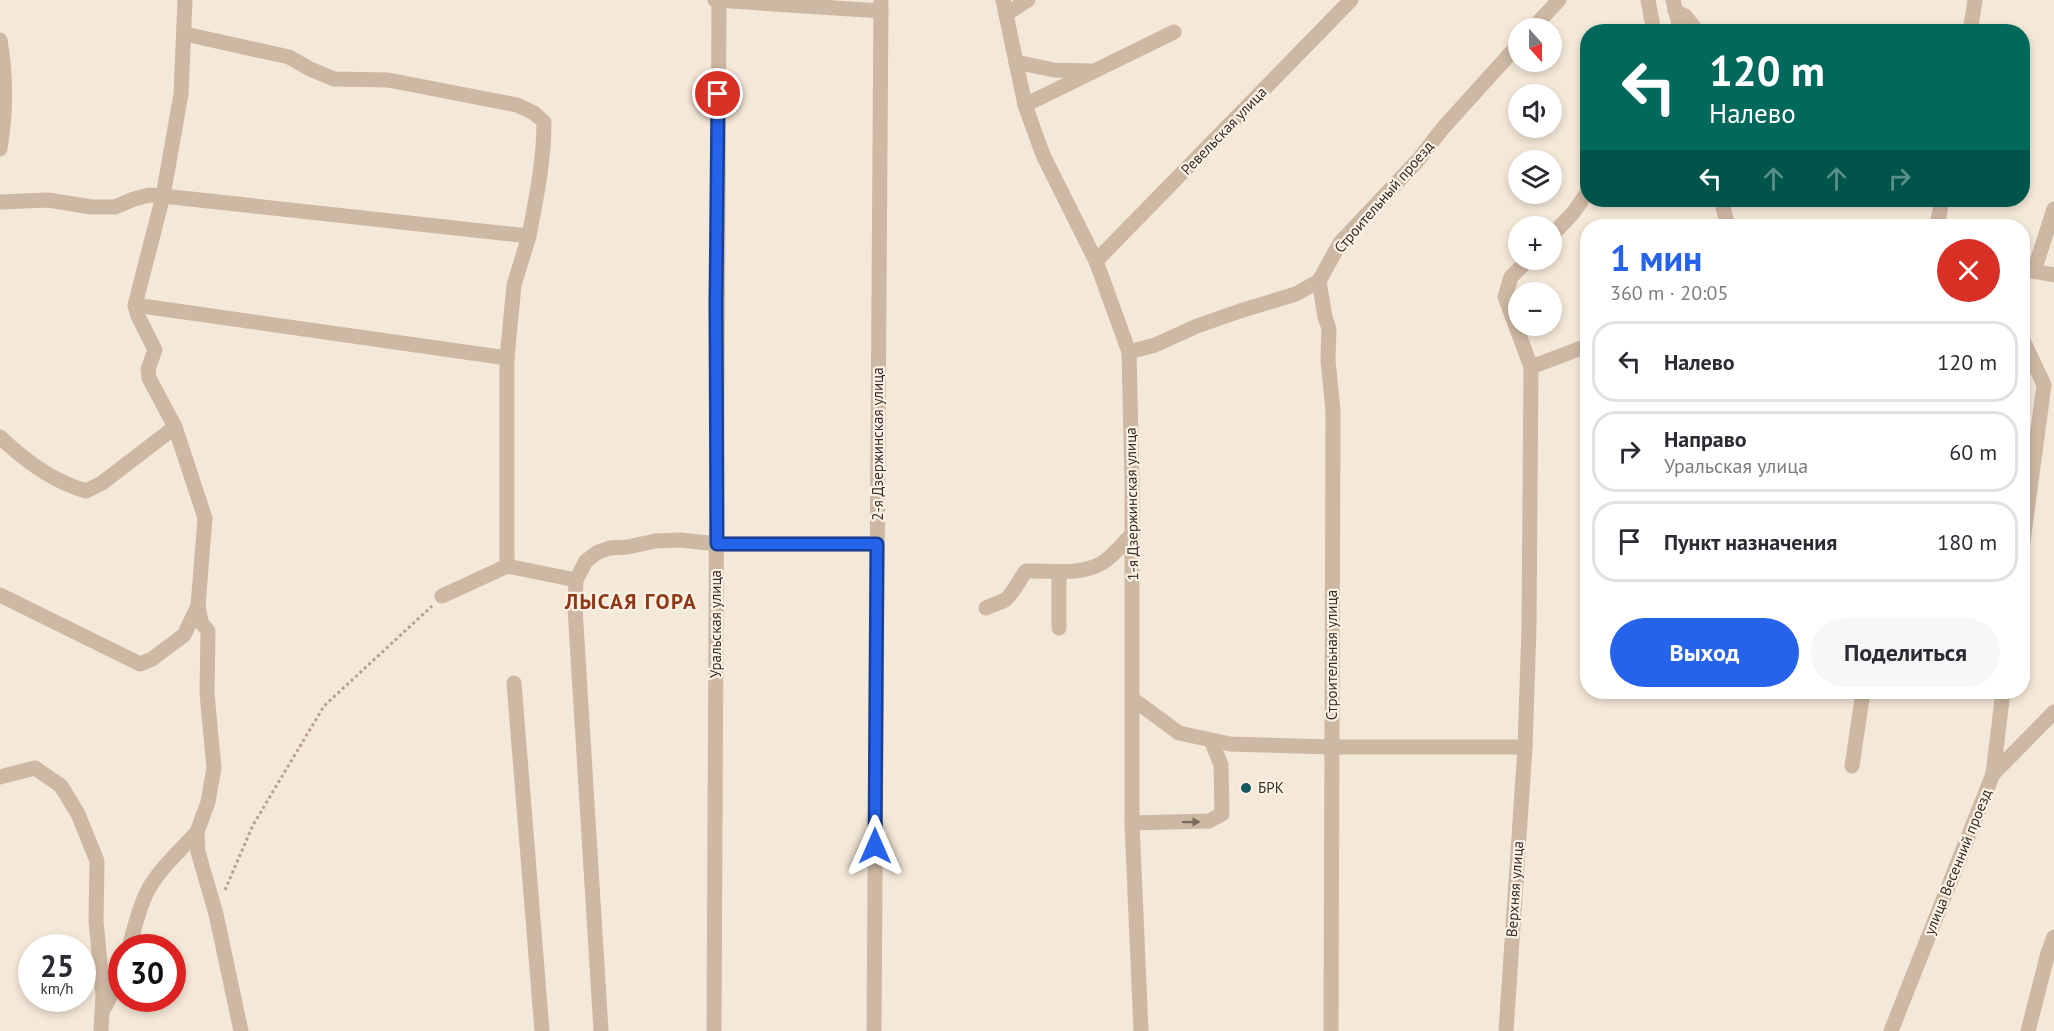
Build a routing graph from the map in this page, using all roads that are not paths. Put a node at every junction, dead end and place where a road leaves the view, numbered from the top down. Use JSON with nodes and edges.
{"nodes":[{"id":1,"x":185,"y":0,"type":"edge"},
{"id":2,"x":1028,"y":0,"type":"edge"},
{"id":3,"x":1351,"y":0,"type":"edge"},
{"id":4,"x":1559,"y":0,"type":"edge"},
{"id":5,"x":1648,"y":0,"type":"edge"},
{"id":6,"x":1975,"y":0,"type":"edge"},
{"id":7,"x":717,"y":1,"type":"edge"},
{"id":8,"x":881,"y":5,"type":"edge"},
{"id":9,"x":1674,"y":5,"type":"edge"},
{"id":10,"x":1004,"y":7,"type":"edge"},
{"id":11,"x":1542,"y":18,"type":"edge"},
{"id":12,"x":1652,"y":24,"type":"edge"},
{"id":13,"x":1679,"y":24,"type":"edge"},
{"id":14,"x":1692,"y":24,"type":"edge"},
{"id":15,"x":1971,"y":24,"type":"edge"},
{"id":16,"x":1174,"y":32,"type":"dead end"},
{"id":17,"x":185,"y":34,"type":"junction"},
{"id":18,"x":0,"y":40,"type":"edge"},
{"id":19,"x":1508,"y":56,"type":"edge"},
{"id":20,"x":1016,"y":62,"type":"junction"},
{"id":21,"x":1094,"y":71,"type":"junction"},
{"id":22,"x":1025,"y":105,"type":"junction"},
{"id":23,"x":0,"y":149,"type":"edge"},
{"id":24,"x":163,"y":196,"type":"junction"},
{"id":25,"x":0,"y":202,"type":"edge"},
{"id":26,"x":1580,"y":203,"type":"edge"},
{"id":27,"x":2054,"y":209,"type":"edge"},
{"id":28,"x":1562,"y":224,"type":"edge"},
{"id":29,"x":529,"y":236,"type":"junction"},
{"id":30,"x":1096,"y":261,"type":"junction"},
{"id":31,"x":2030,"y":265,"type":"edge"},
{"id":32,"x":1518,"y":270,"type":"edge"},
{"id":33,"x":2030,"y":270,"type":"edge"},
{"id":34,"x":2054,"y":275,"type":"edge"},
{"id":35,"x":1318,"y":281,"type":"junction"},
{"id":36,"x":135,"y":305,"type":"junction"},
{"id":37,"x":1580,"y":349,"type":"edge"},
{"id":38,"x":1129,"y":352,"type":"junction"},
{"id":39,"x":2030,"y":356,"type":"edge"},
{"id":40,"x":507,"y":358,"type":"junction"},
{"id":41,"x":1531,"y":367,"type":"junction"},
{"id":42,"x":2043,"y":385,"type":"junction"},
{"id":43,"x":2054,"y":398,"type":"edge"},
{"id":44,"x":175,"y":427,"type":"junction"},
{"id":45,"x":0,"y":437,"type":"edge"},
{"id":46,"x":2030,"y":487,"type":"edge"},
{"id":47,"x":1132,"y":532,"type":"junction"},
{"id":48,"x":717,"y":544,"type":"junction"},
{"id":49,"x":877,"y":544,"type":"junction"},
{"id":50,"x":507,"y":566,"type":"junction"},
{"id":51,"x":1059,"y":572,"type":"junction"},
{"id":52,"x":576,"y":580,"type":"junction"},
{"id":53,"x":0,"y":595,"type":"edge"},
{"id":54,"x":442,"y":596,"type":"road end"},
{"id":55,"x":198,"y":606,"type":"junction"},
{"id":56,"x":986,"y":608,"type":"dead end"},
{"id":57,"x":1059,"y":628,"type":"dead end"},
{"id":58,"x":514,"y":683,"type":"dead end"},
{"id":59,"x":1862,"y":699,"type":"edge"},
{"id":60,"x":2002,"y":699,"type":"edge"},
{"id":61,"x":1134,"y":700,"type":"junction"},
{"id":62,"x":2054,"y":712,"type":"edge"},
{"id":63,"x":1211,"y":740,"type":"junction"},
{"id":64,"x":1332,"y":747,"type":"junction"},
{"id":65,"x":1525,"y":747,"type":"junction"},
{"id":66,"x":1852,"y":766,"type":"dead end"},
{"id":67,"x":1992,"y":774,"type":"junction"},
{"id":68,"x":0,"y":777,"type":"edge"},
{"id":69,"x":1132,"y":823,"type":"junction"},
{"id":70,"x":197,"y":832,"type":"junction"},
{"id":71,"x":132,"y":934,"type":"edge"},
{"id":72,"x":2054,"y":937,"type":"edge"},
{"id":73,"x":108,"y":1000,"type":"edge"},
{"id":74,"x":102,"y":1012,"type":"junction"},
{"id":75,"x":101,"y":1031,"type":"edge"},
{"id":76,"x":241,"y":1031,"type":"edge"},
{"id":77,"x":542,"y":1031,"type":"edge"},
{"id":78,"x":601,"y":1031,"type":"edge"},
{"id":79,"x":714,"y":1031,"type":"edge"},
{"id":80,"x":874,"y":1031,"type":"edge"},
{"id":81,"x":1141,"y":1031,"type":"edge"},
{"id":82,"x":1332,"y":1031,"type":"edge"},
{"id":83,"x":1506,"y":1031,"type":"edge"},
{"id":84,"x":1891,"y":1031,"type":"edge"},
{"id":85,"x":2028,"y":1031,"type":"edge"}],
"edges":[{"from":1,"to":17,"type":"street"},
{"from":2,"to":10,"type":"street"},
{"from":3,"to":30,"type":"street","name":"Ревельская улица"},
{"from":4,"to":11,"type":"street"},
{"from":5,"to":12,"type":"street"},
{"from":6,"to":15,"type":"street"},
{"from":7,"to":8,"type":"street"},
{"from":7,"to":48,"type":"street","name":"Уральская улица"},
{"from":8,"to":49,"type":"street","name":"2-я Дзержинская улица"},
{"from":9,"to":13,"type":"street"},
{"from":9,"to":14,"type":"street"},
{"from":10,"to":20,"type":"street","name":"1-я Дзержинская улица"},
{"from":16,"to":21,"type":"street"},
{"from":17,"to":24,"type":"street"},
{"from":17,"to":29,"type":"street"},
{"from":18,"to":23,"type":"street"},
{"from":19,"to":35,"type":"street","name":"Строительный проезд"},
{"from":20,"to":21,"type":"street"},
{"from":20,"to":22,"type":"street","name":"1-я Дзержинская улица"},
{"from":21,"to":22,"type":"street"},
{"from":22,"to":30,"type":"street","name":"1-я Дзержинская улица"},
{"from":24,"to":25,"type":"street"},
{"from":24,"to":29,"type":"street"},
{"from":24,"to":36,"type":"street"},
{"from":26,"to":28,"type":"street"},
{"from":27,"to":31,"type":"street"},
{"from":29,"to":40,"type":"street"},
{"from":30,"to":38,"type":"street","name":"1-я Дзержинская улица"},
{"from":32,"to":41,"type":"street"},
{"from":33,"to":34,"type":"street"},
{"from":35,"to":38,"type":"street"},
{"from":35,"to":64,"type":"street","name":"Строительная улица"},
{"from":36,"to":40,"type":"street"},
{"from":36,"to":44,"type":"street"},
{"from":37,"to":41,"type":"street"},
{"from":38,"to":47,"type":"street","name":"1-я Дзержинская улица"},
{"from":39,"to":42,"type":"street"},
{"from":40,"to":50,"type":"street"},
{"from":41,"to":65,"type":"street","name":"Верхняя улица"},
{"from":42,"to":43,"type":"street"},
{"from":42,"to":46,"type":"street"},
{"from":44,"to":45,"type":"street"},
{"from":44,"to":55,"type":"street"},
{"from":47,"to":51,"type":"street"},
{"from":47,"to":61,"type":"street","name":"1-я Дзержинская улица"},
{"from":48,"to":49,"type":"street"},
{"from":48,"to":52,"type":"street"},
{"from":48,"to":79,"type":"street","name":"Уральская улица"},
{"from":49,"to":80,"type":"street","name":"2-я Дзержинская улица"},
{"from":50,"to":52,"type":"street"},
{"from":50,"to":54,"type":"street"},
{"from":51,"to":56,"type":"street"},
{"from":51,"to":57,"type":"street"},
{"from":52,"to":78,"type":"street"},
{"from":53,"to":55,"type":"street"},
{"from":55,"to":70,"type":"street"},
{"from":58,"to":77,"type":"street"},
{"from":59,"to":66,"type":"street"},
{"from":60,"to":67,"type":"street"},
{"from":61,"to":63,"type":"street"},
{"from":61,"to":69,"type":"street","name":"1-я Дзержинская улица"},
{"from":62,"to":67,"type":"street","name":"улица Весенний проезд"},
{"from":63,"to":64,"type":"street"},
{"from":69,"to":63,"type":"street","one_way":true},
{"from":64,"to":65,"type":"street"},
{"from":64,"to":82,"type":"street","name":"Строительная улица"},
{"from":65,"to":83,"type":"street","name":"Верхняя улица"},
{"from":67,"to":84,"type":"street","name":"улица Весенний проезд"},
{"from":68,"to":74,"type":"street"},
{"from":69,"to":81,"type":"street","name":"1-я Дзержинская улица"},
{"from":70,"to":71,"type":"street"},
{"from":70,"to":76,"type":"street"},
{"from":72,"to":85,"type":"street"},
{"from":73,"to":74,"type":"street"},
{"from":74,"to":75,"type":"street"}]}
